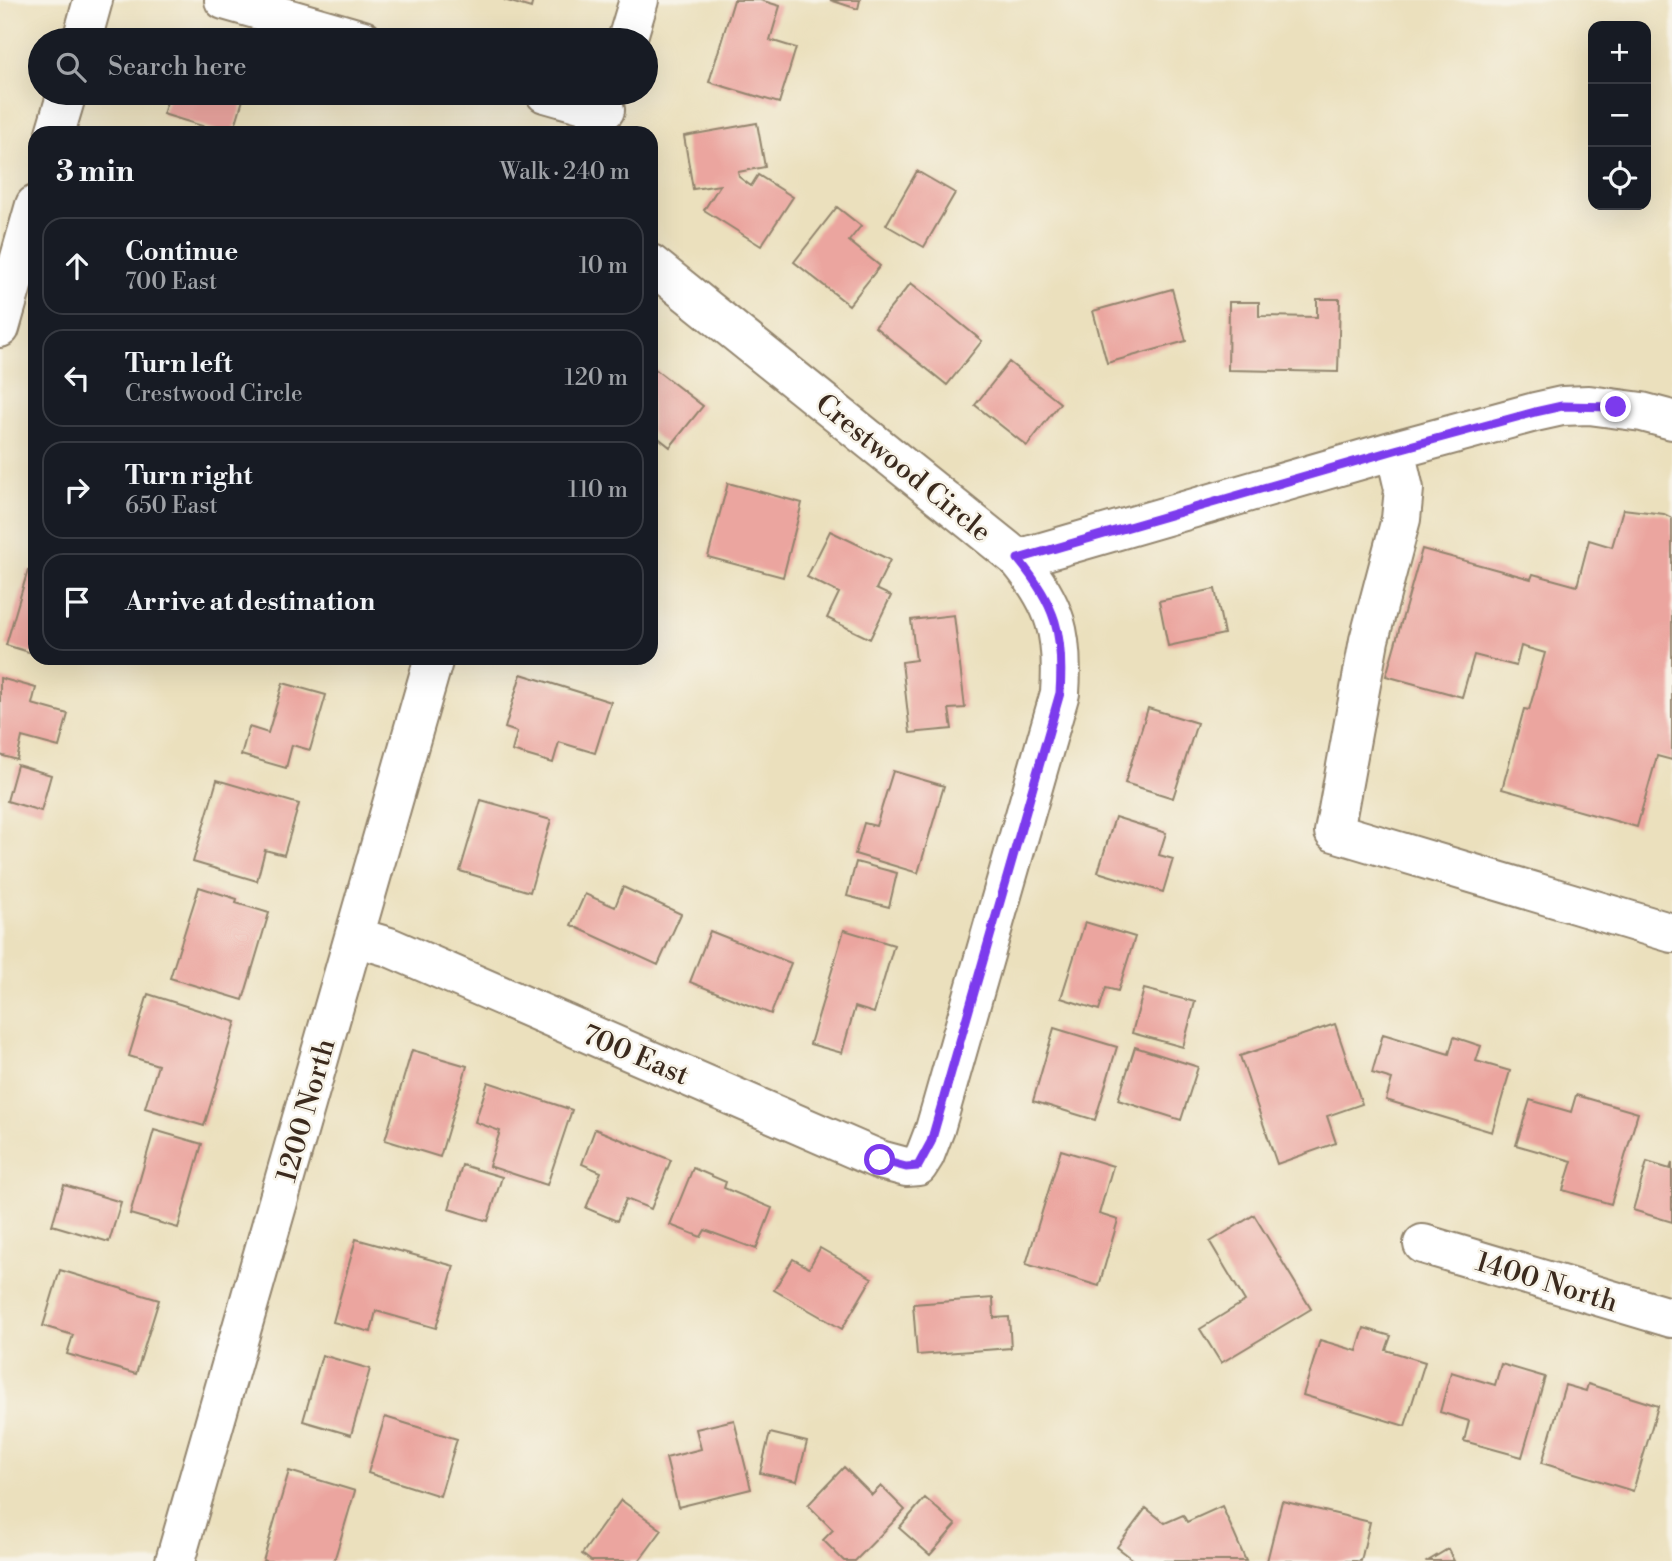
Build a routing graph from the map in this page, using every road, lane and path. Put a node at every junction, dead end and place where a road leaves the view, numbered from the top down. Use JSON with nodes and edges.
{"nodes":[{"id":1,"x":93,"y":0,"type":"edge"},
{"id":2,"x":224,"y":0,"type":"edge"},
{"id":3,"x":639,"y":0,"type":"edge"},
{"id":4,"x":85,"y":28,"type":"edge"},
{"id":5,"x":321,"y":28,"type":"edge"},
{"id":6,"x":631,"y":28,"type":"edge"},
{"id":7,"x":63,"y":105,"type":"edge"},
{"id":8,"x":582,"y":105,"type":"edge"},
{"id":9,"x":604,"y":112,"type":"edge"},
{"id":10,"x":57,"y":126,"type":"edge"},
{"id":11,"x":28,"y":230,"type":"edge"},
{"id":12,"x":658,"y":270,"type":"edge"},
{"id":13,"x":0,"y":328,"type":"edge"},
{"id":14,"x":1672,"y":420,"type":"edge"},
{"id":15,"x":1395,"y":450,"type":"junction"},
{"id":16,"x":1018,"y":559,"type":"junction"},
{"id":17,"x":432,"y":665,"type":"edge"},
{"id":18,"x":1672,"y":933,"type":"edge"},
{"id":19,"x":355,"y":937,"type":"junction"},
{"id":20,"x":918,"y":1166,"type":"joint"},
{"id":21,"x":1423,"y":1244,"type":"dead end"},
{"id":22,"x":1672,"y":1318,"type":"edge"},
{"id":23,"x":175,"y":1561,"type":"edge"}],
"edges":[{"from":1,"to":4,"type":"street"},
{"from":2,"to":5,"type":"street"},
{"from":3,"to":6,"type":"street"},
{"from":7,"to":10,"type":"street"},
{"from":8,"to":9,"type":"street"},
{"from":11,"to":13,"type":"street"},
{"from":12,"to":16,"type":"street","name":"Crestwood Circle"},
{"from":14,"to":15,"type":"street"},
{"from":15,"to":16,"type":"street"},
{"from":15,"to":18,"type":"street"},
{"from":16,"to":20,"type":"street","name":"Crestwood Circle"},
{"from":17,"to":19,"type":"street","name":"1200 North"},
{"from":19,"to":20,"type":"street","name":"700 East"},
{"from":19,"to":23,"type":"street","name":"1200 North"},
{"from":21,"to":22,"type":"street","name":"1400 North"}]}
